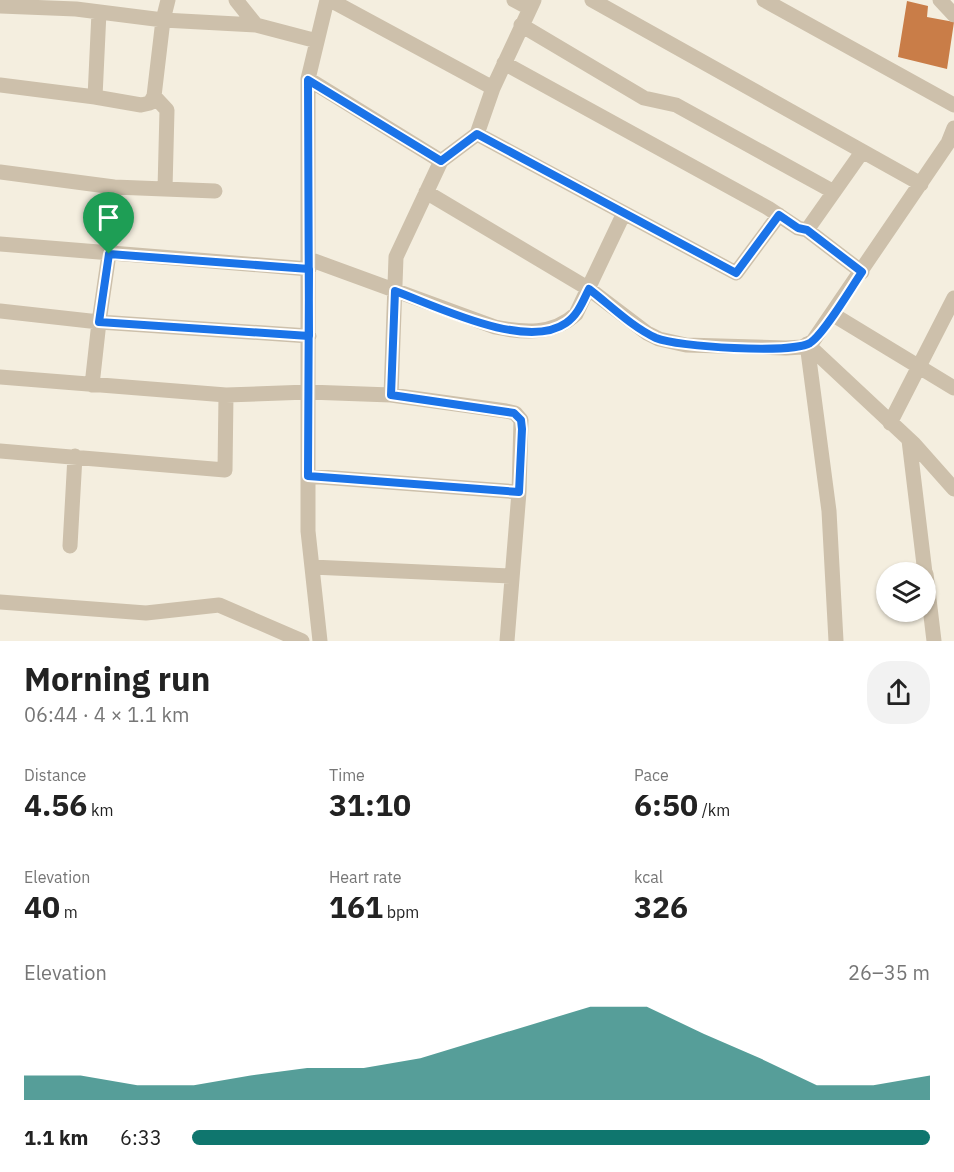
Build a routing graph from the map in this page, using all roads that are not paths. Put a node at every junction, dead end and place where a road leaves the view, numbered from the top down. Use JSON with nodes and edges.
{"nodes":[{"id":1,"x":168,"y":0,"type":"edge"},
{"id":2,"x":236,"y":0,"type":"edge"},
{"id":3,"x":328,"y":0,"type":"edge"},
{"id":4,"x":514,"y":0,"type":"edge"},
{"id":5,"x":592,"y":0,"type":"edge"},
{"id":6,"x":764,"y":0,"type":"edge"},
{"id":7,"x":940,"y":0,"type":"edge"},
{"id":8,"x":531,"y":4,"type":"edge"},
{"id":9,"x":0,"y":6,"type":"edge"},
{"id":10,"x":95,"y":8,"type":"edge"},
{"id":11,"x":954,"y":15,"type":"edge"},
{"id":12,"x":163,"y":20,"type":"junction"},
{"id":13,"x":256,"y":24,"type":"junction"},
{"id":14,"x":521,"y":25,"type":"junction"},
{"id":15,"x":317,"y":41,"type":"junction"},
{"id":16,"x":504,"y":63,"type":"junction"},
{"id":17,"x":308,"y":80,"type":"junction"},
{"id":18,"x":0,"y":85,"type":"edge"},
{"id":19,"x":493,"y":88,"type":"junction"},
{"id":20,"x":154,"y":96,"type":"junction"},
{"id":21,"x":95,"y":97,"type":"junction"},
{"id":22,"x":954,"y":105,"type":"edge"},
{"id":23,"x":954,"y":128,"type":"edge"},
{"id":24,"x":477,"y":134,"type":"junction"},
{"id":25,"x":862,"y":152,"type":"junction"},
{"id":26,"x":441,"y":161,"type":"junction"},
{"id":27,"x":0,"y":172,"type":"edge"},
{"id":28,"x":921,"y":184,"type":"junction"},
{"id":29,"x":114,"y":187,"type":"junction"},
{"id":30,"x":165,"y":189,"type":"junction"},
{"id":31,"x":215,"y":191,"type":"dead end"},
{"id":32,"x":426,"y":192,"type":"junction"},
{"id":33,"x":834,"y":192,"type":"junction"},
{"id":34,"x":624,"y":213,"type":"junction"},
{"id":35,"x":779,"y":215,"type":"junction"},
{"id":36,"x":807,"y":230,"type":"junction"},
{"id":37,"x":0,"y":244,"type":"edge"},
{"id":38,"x":109,"y":254,"type":"junction"},
{"id":39,"x":309,"y":264,"type":"junction"},
{"id":40,"x":862,"y":272,"type":"junction"},
{"id":41,"x":589,"y":289,"type":"junction"},
{"id":42,"x":395,"y":291,"type":"junction"},
{"id":43,"x":954,"y":298,"type":"edge"},
{"id":44,"x":0,"y":311,"type":"edge"},
{"id":45,"x":832,"y":314,"type":"junction"},
{"id":46,"x":99,"y":322,"type":"junction"},
{"id":47,"x":309,"y":336,"type":"junction"},
{"id":48,"x":807,"y":344,"type":"junction"},
{"id":49,"x":920,"y":368,"type":"junction"},
{"id":50,"x":0,"y":377,"type":"edge"},
{"id":51,"x":92,"y":385,"type":"junction"},
{"id":52,"x":954,"y":388,"type":"edge"},
{"id":53,"x":308,"y":392,"type":"junction"},
{"id":54,"x":226,"y":395,"type":"junction"},
{"id":55,"x":391,"y":395,"type":"junction"},
{"id":56,"x":891,"y":423,"type":"junction"},
{"id":57,"x":909,"y":440,"type":"junction"},
{"id":58,"x":0,"y":451,"type":"edge"},
{"id":59,"x":75,"y":456,"type":"junction"},
{"id":60,"x":308,"y":476,"type":"junction"},
{"id":61,"x":954,"y":489,"type":"edge"},
{"id":62,"x":519,"y":492,"type":"junction"},
{"id":63,"x":70,"y":546,"type":"dead end"},
{"id":64,"x":924,"y":562,"type":"edge"},
{"id":65,"x":312,"y":567,"type":"junction"},
{"id":66,"x":512,"y":576,"type":"junction"},
{"id":67,"x":0,"y":602,"type":"edge"},
{"id":68,"x":931,"y":622,"type":"edge"},
{"id":69,"x":302,"y":641,"type":"edge"},
{"id":70,"x":320,"y":641,"type":"edge"},
{"id":71,"x":507,"y":641,"type":"edge"},
{"id":72,"x":836,"y":641,"type":"edge"},
{"id":73,"x":934,"y":641,"type":"edge"}],
"edges":[{"from":1,"to":12,"type":"street"},
{"from":2,"to":13,"type":"street"},
{"from":3,"to":15,"type":"street"},
{"from":3,"to":19,"type":"street"},
{"from":4,"to":8,"type":"street"},
{"from":5,"to":25,"type":"street"},
{"from":6,"to":22,"type":"street"},
{"from":7,"to":11,"type":"street"},
{"from":8,"to":14,"type":"street"},
{"from":9,"to":10,"type":"street"},
{"from":10,"to":12,"type":"street"},
{"from":10,"to":21,"type":"street"},
{"from":12,"to":13,"type":"street"},
{"from":12,"to":20,"type":"street"},
{"from":13,"to":15,"type":"street"},
{"from":14,"to":16,"type":"street"},
{"from":14,"to":33,"type":"street"},
{"from":15,"to":17,"type":"street"},
{"from":16,"to":19,"type":"street"},
{"from":16,"to":35,"type":"street"},
{"from":17,"to":26,"type":"street"},
{"from":17,"to":39,"type":"street"},
{"from":18,"to":21,"type":"street"},
{"from":19,"to":24,"type":"street"},
{"from":20,"to":21,"type":"street"},
{"from":20,"to":30,"type":"street"},
{"from":23,"to":28,"type":"street"},
{"from":24,"to":26,"type":"street"},
{"from":24,"to":34,"type":"street"},
{"from":25,"to":28,"type":"street"},
{"from":25,"to":33,"type":"street"},
{"from":26,"to":32,"type":"street"},
{"from":27,"to":29,"type":"street"},
{"from":28,"to":40,"type":"street"},
{"from":29,"to":30,"type":"street"},
{"from":29,"to":38,"type":"street"},
{"from":30,"to":31,"type":"street"},
{"from":32,"to":41,"type":"street"},
{"from":32,"to":42,"type":"street"},
{"from":33,"to":36,"type":"street"},
{"from":34,"to":35,"type":"street"},
{"from":34,"to":41,"type":"street"},
{"from":35,"to":36,"type":"street"},
{"from":36,"to":40,"type":"street"},
{"from":37,"to":38,"type":"street"},
{"from":38,"to":39,"type":"street"},
{"from":38,"to":46,"type":"street"},
{"from":39,"to":42,"type":"street"},
{"from":39,"to":47,"type":"street"},
{"from":40,"to":45,"type":"street"},
{"from":41,"to":42,"type":"street"},
{"from":41,"to":48,"type":"street"},
{"from":42,"to":55,"type":"street"},
{"from":43,"to":49,"type":"street"},
{"from":44,"to":46,"type":"street"},
{"from":45,"to":48,"type":"street"},
{"from":45,"to":49,"type":"street"},
{"from":46,"to":47,"type":"street"},
{"from":46,"to":51,"type":"street"},
{"from":47,"to":53,"type":"street"},
{"from":48,"to":56,"type":"street"},
{"from":48,"to":72,"type":"street"},
{"from":49,"to":52,"type":"street"},
{"from":49,"to":56,"type":"street"},
{"from":50,"to":51,"type":"street"},
{"from":51,"to":54,"type":"street"},
{"from":53,"to":54,"type":"street"},
{"from":53,"to":55,"type":"street"},
{"from":53,"to":60,"type":"street"},
{"from":54,"to":59,"type":"street"},
{"from":55,"to":62,"type":"street"},
{"from":56,"to":57,"type":"street"},
{"from":57,"to":61,"type":"street"},
{"from":57,"to":64,"type":"street"},
{"from":58,"to":59,"type":"street"},
{"from":59,"to":63,"type":"street"},
{"from":60,"to":62,"type":"street"},
{"from":60,"to":65,"type":"street"},
{"from":62,"to":66,"type":"street"},
{"from":65,"to":66,"type":"street"},
{"from":65,"to":70,"type":"street"},
{"from":66,"to":71,"type":"street"},
{"from":67,"to":69,"type":"street"},
{"from":68,"to":73,"type":"street"}]}
